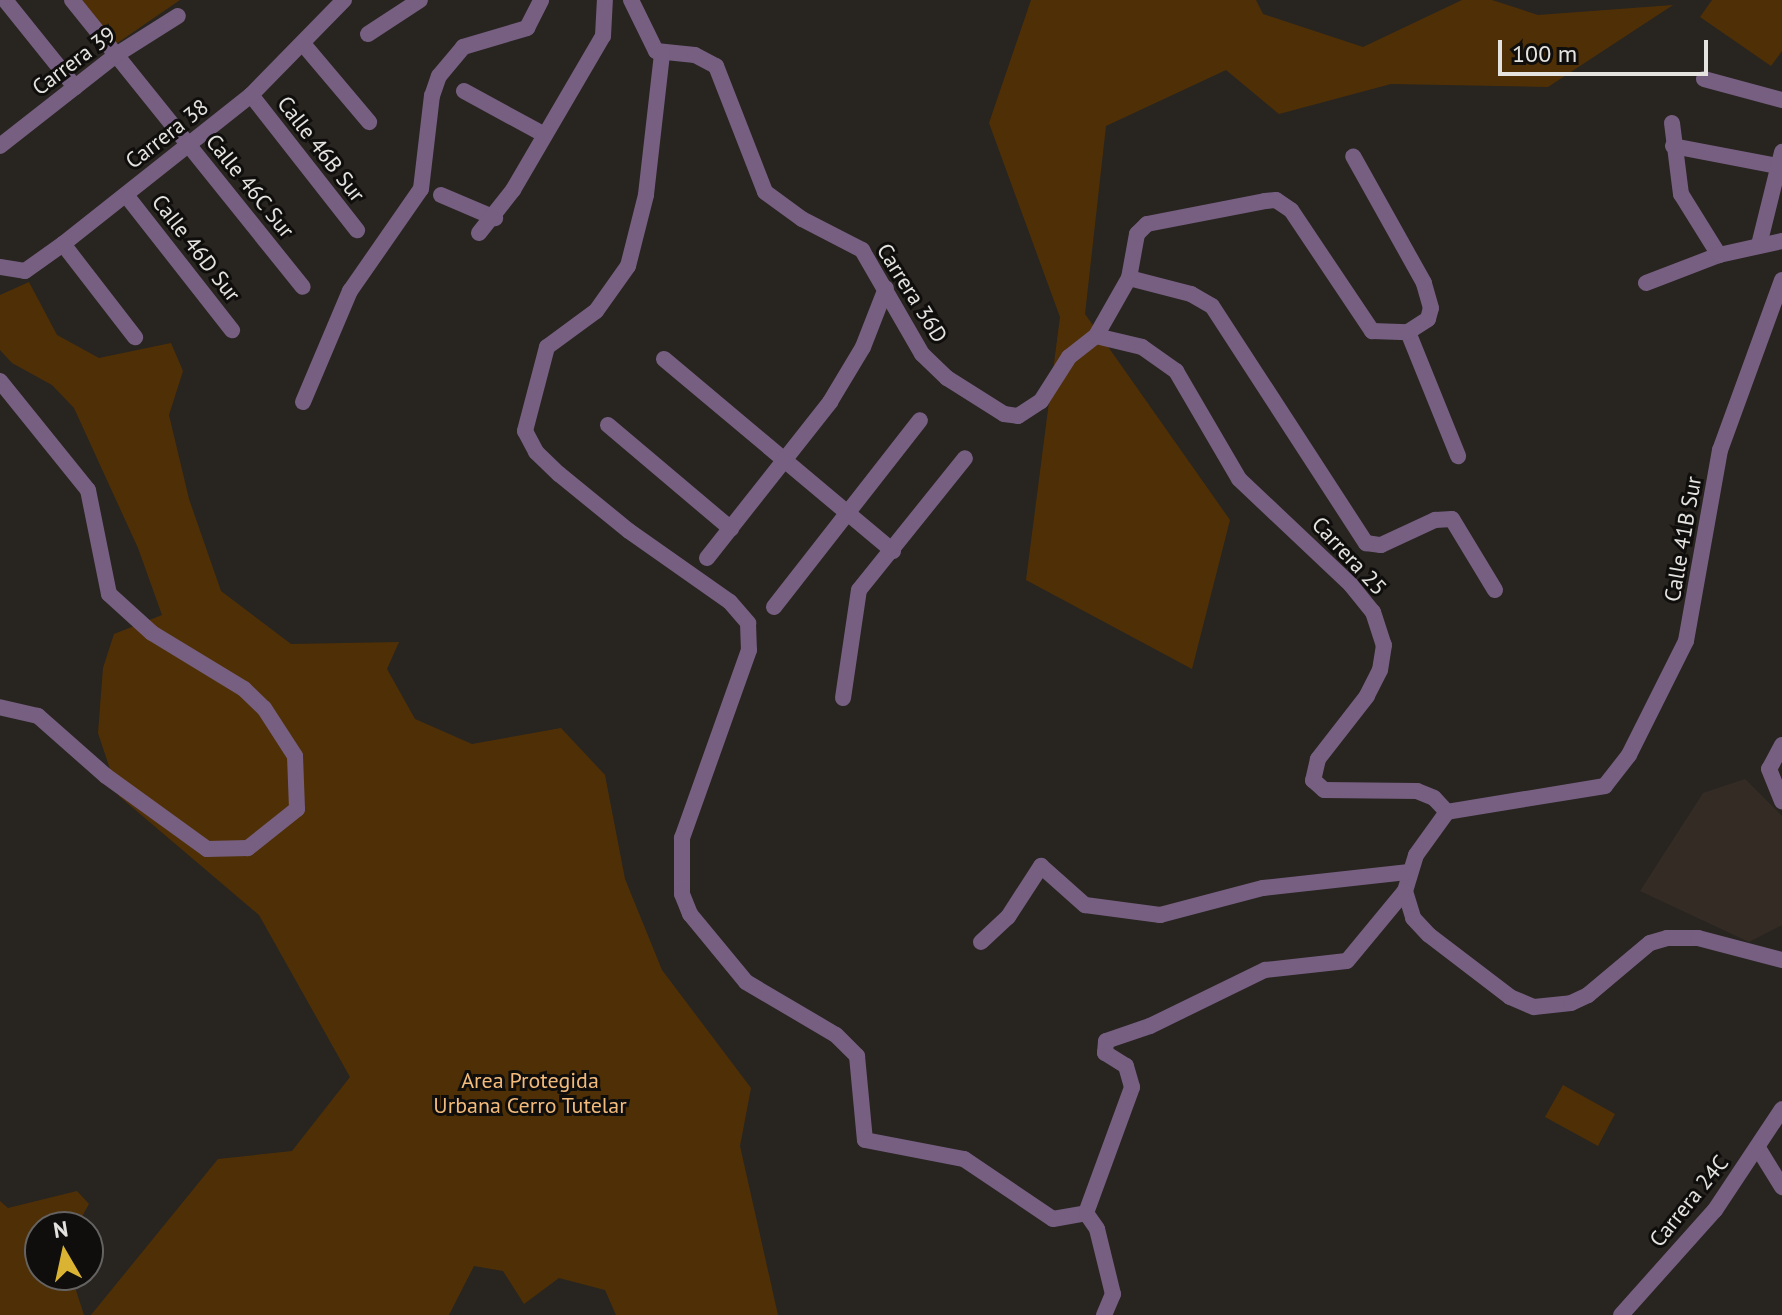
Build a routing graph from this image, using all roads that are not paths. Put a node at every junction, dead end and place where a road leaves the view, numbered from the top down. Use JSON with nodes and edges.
{"nodes":[{"id":1,"x":5,"y":0,"type":"edge"},
{"id":2,"x":72,"y":0,"type":"edge"},
{"id":3,"x":344,"y":0,"type":"edge"},
{"id":4,"x":420,"y":0,"type":"edge"},
{"id":5,"x":541,"y":0,"type":"edge"},
{"id":6,"x":605,"y":0,"type":"edge"},
{"id":7,"x":631,"y":0,"type":"edge"},
{"id":8,"x":178,"y":16,"type":"dead end"},
{"id":9,"x":368,"y":34,"type":"dead end"},
{"id":10,"x":304,"y":45,"type":"junction"},
{"id":11,"x":662,"y":54,"type":"junction"},
{"id":12,"x":116,"y":55,"type":"junction"},
{"id":13,"x":1704,"y":79,"type":"dead end"},
{"id":14,"x":75,"y":87,"type":"junction"},
{"id":15,"x":464,"y":91,"type":"dead end"},
{"id":16,"x":251,"y":95,"type":"junction"},
{"id":17,"x":1782,"y":100,"type":"edge"},
{"id":18,"x":369,"y":122,"type":"dead end"},
{"id":19,"x":1672,"y":123,"type":"dead end"},
{"id":20,"x":543,"y":134,"type":"junction"},
{"id":21,"x":3,"y":137,"type":"edge"},
{"id":22,"x":189,"y":145,"type":"junction"},
{"id":23,"x":1673,"y":146,"type":"junction"},
{"id":24,"x":1353,"y":156,"type":"dead end"},
{"id":25,"x":1780,"y":159,"type":"edge"},
{"id":26,"x":126,"y":195,"type":"junction"},
{"id":27,"x":441,"y":195,"type":"dead end"},
{"id":28,"x":495,"y":218,"type":"junction"},
{"id":29,"x":357,"y":230,"type":"dead end"},
{"id":30,"x":479,"y":233,"type":"dead end"},
{"id":31,"x":1782,"y":241,"type":"edge"},
{"id":32,"x":63,"y":244,"type":"junction"},
{"id":33,"x":1759,"y":245,"type":"junction"},
{"id":34,"x":1719,"y":255,"type":"junction"},
{"id":35,"x":0,"y":267,"type":"edge"},
{"id":36,"x":1129,"y":278,"type":"junction"},
{"id":37,"x":1782,"y":280,"type":"edge"},
{"id":38,"x":1646,"y":283,"type":"dead end"},
{"id":39,"x":303,"y":287,"type":"dead end"},
{"id":40,"x":886,"y":288,"type":"junction"},
{"id":41,"x":232,"y":330,"type":"dead end"},
{"id":42,"x":1408,"y":332,"type":"junction"},
{"id":43,"x":1096,"y":336,"type":"junction"},
{"id":44,"x":135,"y":337,"type":"dead end"},
{"id":45,"x":664,"y":359,"type":"dead end"},
{"id":46,"x":0,"y":381,"type":"edge"},
{"id":47,"x":303,"y":402,"type":"dead end"},
{"id":48,"x":920,"y":420,"type":"dead end"},
{"id":49,"x":608,"y":425,"type":"dead end"},
{"id":50,"x":1458,"y":456,"type":"dead end"},
{"id":51,"x":965,"y":458,"type":"dead end"},
{"id":52,"x":783,"y":463,"type":"junction"},
{"id":53,"x":848,"y":514,"type":"junction"},
{"id":54,"x":731,"y":529,"type":"junction"},
{"id":55,"x":893,"y":551,"type":"junction"},
{"id":56,"x":707,"y":558,"type":"dead end"},
{"id":57,"x":1495,"y":590,"type":"dead end"},
{"id":58,"x":774,"y":607,"type":"dead end"},
{"id":59,"x":843,"y":698,"type":"dead end"},
{"id":60,"x":0,"y":707,"type":"edge"},
{"id":61,"x":1782,"y":745,"type":"edge"},
{"id":62,"x":1782,"y":802,"type":"edge"},
{"id":63,"x":1447,"y":812,"type":"junction"},
{"id":64,"x":1409,"y":872,"type":"junction"},
{"id":65,"x":1405,"y":891,"type":"junction"},
{"id":66,"x":981,"y":942,"type":"dead end"},
{"id":67,"x":1782,"y":960,"type":"edge"},
{"id":68,"x":1782,"y":1109,"type":"edge"},
{"id":69,"x":1758,"y":1148,"type":"junction"},
{"id":70,"x":1782,"y":1187,"type":"edge"},
{"id":71,"x":1086,"y":1213,"type":"junction"},
{"id":72,"x":1104,"y":1315,"type":"edge"},
{"id":73,"x":1621,"y":1315,"type":"edge"}],
"edges":[{"from":1,"to":14,"type":"street"},
{"from":2,"to":12,"type":"street","name":"Calle 46C Sur"},
{"from":3,"to":10,"type":"street","name":"Carrera 38"},
{"from":4,"to":9,"type":"street"},
{"from":5,"to":47,"type":"street"},
{"from":6,"to":20,"type":"street"},
{"from":7,"to":11,"type":"street"},
{"from":8,"to":12,"type":"street","name":"Carrera 39"},
{"from":10,"to":16,"type":"street","name":"Carrera 38"},
{"from":10,"to":18,"type":"street"},
{"from":11,"to":40,"type":"street","name":"Carrera 36D"},
{"from":11,"to":71,"type":"street"},
{"from":12,"to":14,"type":"street","name":"Carrera 39"},
{"from":12,"to":22,"type":"street","name":"Calle 46C Sur"},
{"from":13,"to":17,"type":"street"},
{"from":14,"to":21,"type":"street","name":"Carrera 39"},
{"from":15,"to":20,"type":"street"},
{"from":16,"to":22,"type":"street","name":"Carrera 38"},
{"from":16,"to":29,"type":"street","name":"Calle 46B Sur"},
{"from":19,"to":23,"type":"street"},
{"from":20,"to":28,"type":"street"},
{"from":22,"to":26,"type":"street","name":"Carrera 38"},
{"from":22,"to":39,"type":"street","name":"Calle 46C Sur"},
{"from":23,"to":25,"type":"street"},
{"from":23,"to":34,"type":"street"},
{"from":24,"to":42,"type":"street"},
{"from":25,"to":33,"type":"street"},
{"from":26,"to":32,"type":"street","name":"Carrera 38"},
{"from":26,"to":41,"type":"street","name":"Calle 46D Sur"},
{"from":27,"to":28,"type":"street"},
{"from":28,"to":30,"type":"street"},
{"from":31,"to":33,"type":"street"},
{"from":32,"to":35,"type":"street","name":"Carrera 38"},
{"from":32,"to":44,"type":"street"},
{"from":33,"to":34,"type":"street"},
{"from":34,"to":38,"type":"street"},
{"from":36,"to":42,"type":"street"},
{"from":36,"to":43,"type":"street"},
{"from":36,"to":57,"type":"street"},
{"from":37,"to":63,"type":"street","name":"Calle 41B Sur"},
{"from":40,"to":43,"type":"street","name":"Carrera 36D"},
{"from":40,"to":52,"type":"street"},
{"from":42,"to":50,"type":"street"},
{"from":43,"to":63,"type":"street","name":"Carrera 25"},
{"from":45,"to":52,"type":"street"},
{"from":46,"to":60,"type":"street"},
{"from":48,"to":53,"type":"street"},
{"from":49,"to":54,"type":"street"},
{"from":51,"to":55,"type":"street"},
{"from":52,"to":53,"type":"street"},
{"from":52,"to":54,"type":"street"},
{"from":53,"to":55,"type":"street"},
{"from":53,"to":58,"type":"street"},
{"from":54,"to":56,"type":"street"},
{"from":55,"to":59,"type":"street"},
{"from":61,"to":62,"type":"street"},
{"from":63,"to":64,"type":"street"},
{"from":64,"to":65,"type":"street"},
{"from":64,"to":66,"type":"street"},
{"from":65,"to":67,"type":"street"},
{"from":65,"to":71,"type":"street"},
{"from":68,"to":69,"type":"street","name":"Carrera 24C"},
{"from":69,"to":70,"type":"street"},
{"from":69,"to":73,"type":"street","name":"Carrera 24C"},
{"from":71,"to":72,"type":"street"}]}
